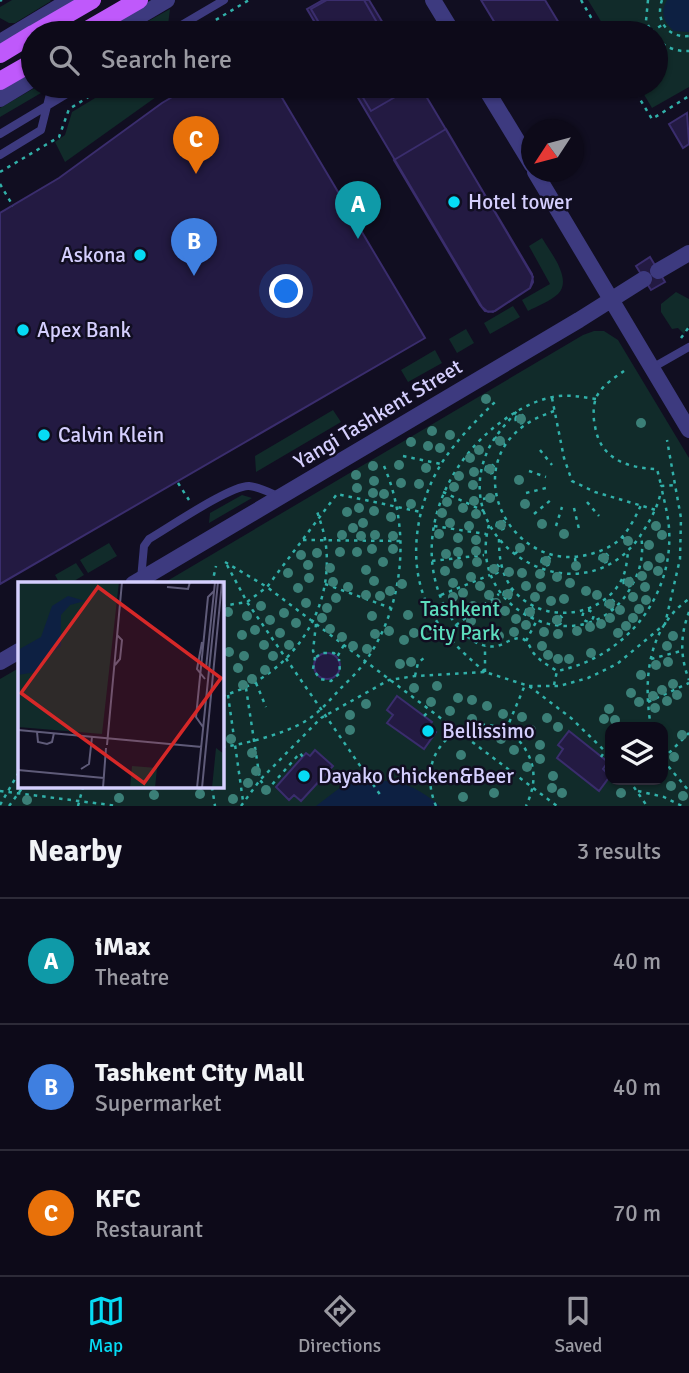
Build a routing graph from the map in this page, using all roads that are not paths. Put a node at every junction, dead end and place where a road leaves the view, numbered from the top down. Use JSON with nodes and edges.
{"nodes":[{"id":1,"x":70,"y":0,"type":"edge"},
{"id":2,"x":92,"y":0,"type":"edge"},
{"id":3,"x":139,"y":0,"type":"edge"},
{"id":4,"x":167,"y":0,"type":"edge"},
{"id":5,"x":224,"y":0,"type":"edge"},
{"id":6,"x":433,"y":0,"type":"edge"},
{"id":7,"x":36,"y":21,"type":"edge"},
{"id":8,"x":56,"y":21,"type":"edge"},
{"id":9,"x":103,"y":21,"type":"edge"},
{"id":10,"x":131,"y":21,"type":"edge"},
{"id":11,"x":188,"y":21,"type":"edge"},
{"id":12,"x":446,"y":21,"type":"edge"},
{"id":13,"x":21,"y":31,"type":"edge"},
{"id":14,"x":21,"y":38,"type":"edge"},
{"id":15,"x":1,"y":43,"type":"edge"},
{"id":16,"x":21,"y":69,"type":"edge"},
{"id":17,"x":0,"y":81,"type":"edge"},
{"id":18,"x":21,"y":86,"type":"edge"},
{"id":19,"x":49,"y":98,"type":"edge"},
{"id":20,"x":60,"y":98,"type":"edge"},
{"id":21,"x":491,"y":98,"type":"edge"},
{"id":22,"x":0,"y":99,"type":"edge"},
{"id":23,"x":47,"y":106,"type":"junction"},
{"id":24,"x":0,"y":134,"type":"edge"},
{"id":25,"x":521,"y":148,"type":"edge"},
{"id":26,"x":0,"y":155,"type":"edge"},
{"id":27,"x":541,"y":182,"type":"edge"},
{"id":28,"x":689,"y":253,"type":"edge"},
{"id":29,"x":611,"y":299,"type":"junction"},
{"id":30,"x":689,"y":347,"type":"edge"},
{"id":31,"x":652,"y":368,"type":"junction"},
{"id":32,"x":689,"y":430,"type":"edge"},
{"id":33,"x":280,"y":497,"type":"junction"},
{"id":34,"x":137,"y":581,"type":"edge"},
{"id":35,"x":18,"y":652,"type":"edge"},
{"id":36,"x":0,"y":662,"type":"edge"}],
"edges":[{"from":1,"to":7,"type":"street"},
{"from":2,"to":8,"type":"main road"},
{"from":3,"to":9,"type":"main road"},
{"from":4,"to":10,"type":"street"},
{"from":5,"to":11,"type":"lane"},
{"from":6,"to":12,"type":"street"},
{"from":13,"to":15,"type":"street"},
{"from":14,"to":15,"type":"main road"},
{"from":16,"to":17,"type":"main road"},
{"from":18,"to":22,"type":"street"},
{"from":19,"to":23,"type":"lane"},
{"from":20,"to":23,"type":"lane"},
{"from":21,"to":25,"type":"street"},
{"from":23,"to":24,"type":"lane"},
{"from":23,"to":26,"type":"lane"},
{"from":27,"to":29,"type":"street"},
{"from":28,"to":29,"type":"street","name":"Yangi Tashkent Street"},
{"from":29,"to":31,"type":"street"},
{"from":29,"to":33,"type":"street","name":"Yangi Tashkent Street"},
{"from":30,"to":31,"type":"lane"},
{"from":31,"to":32,"type":"street"},
{"from":33,"to":34,"type":"street","name":"Yangi Tashkent Street"},
{"from":33,"to":34,"type":"lane"},
{"from":35,"to":36,"type":"street"}]}
